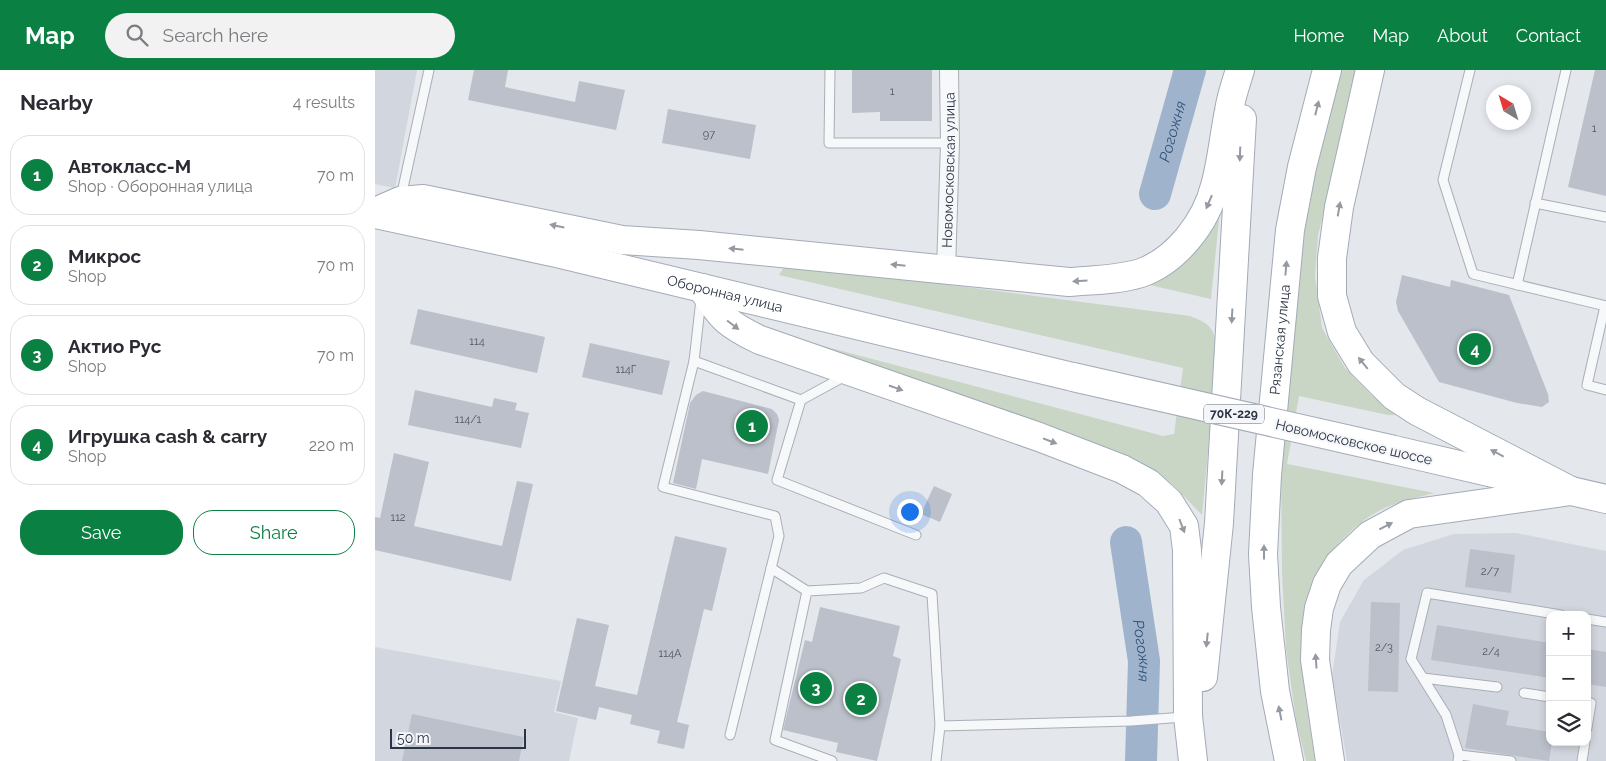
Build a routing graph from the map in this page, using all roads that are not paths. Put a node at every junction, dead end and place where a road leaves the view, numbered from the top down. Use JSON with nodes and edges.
{"nodes":[{"id":1,"x":429,"y":70,"type":"edge"},
{"id":2,"x":830,"y":70,"type":"edge"},
{"id":3,"x":949,"y":70,"type":"edge"},
{"id":4,"x":1242,"y":70,"type":"edge"},
{"id":5,"x":1327,"y":70,"type":"edge"},
{"id":6,"x":1370,"y":70,"type":"edge"},
{"id":7,"x":1470,"y":70,"type":"edge"},
{"id":8,"x":1565,"y":70,"type":"edge"},
{"id":9,"x":950,"y":143,"type":"junction"},
{"id":10,"x":1535,"y":203,"type":"junction"},
{"id":11,"x":386,"y":211,"type":"edge"},
{"id":12,"x":1606,"y":217,"type":"edge"},
{"id":13,"x":622,"y":240,"type":"junction"},
{"id":14,"x":552,"y":252,"type":"junction"},
{"id":15,"x":947,"y":270,"type":"junction"},
{"id":16,"x":690,"y":285,"type":"junction"},
{"id":17,"x":1517,"y":285,"type":"junction"},
{"id":18,"x":1606,"y":306,"type":"edge"},
{"id":19,"x":694,"y":361,"type":"junction"},
{"id":20,"x":850,"y":373,"type":"junction"},
{"id":21,"x":1073,"y":377,"type":"joint"},
{"id":22,"x":1606,"y":390,"type":"edge"},
{"id":23,"x":801,"y":400,"type":"junction"},
{"id":24,"x":1571,"y":491,"type":"junction"},
{"id":25,"x":1606,"y":499,"type":"edge"},
{"id":26,"x":916,"y":535,"type":"dead end"},
{"id":27,"x":771,"y":568,"type":"junction"},
{"id":28,"x":807,"y":591,"type":"junction"},
{"id":29,"x":1546,"y":613,"type":"edge"},
{"id":30,"x":1591,"y":620,"type":"edge"},
{"id":31,"x":1606,"y":622,"type":"edge"},
{"id":32,"x":1423,"y":678,"type":"junction"},
{"id":33,"x":1497,"y":687,"type":"dead end"},
{"id":34,"x":1524,"y":693,"type":"dead end"},
{"id":35,"x":1546,"y":696,"type":"edge"},
{"id":36,"x":1188,"y":716,"type":"junction"},
{"id":37,"x":939,"y":726,"type":"junction"},
{"id":38,"x":730,"y":735,"type":"dead end"},
{"id":39,"x":1584,"y":746,"type":"edge"},
{"id":40,"x":1458,"y":758,"type":"edge"},
{"id":41,"x":832,"y":761,"type":"edge"},
{"id":42,"x":936,"y":761,"type":"edge"},
{"id":43,"x":1194,"y":761,"type":"edge"},
{"id":44,"x":1289,"y":761,"type":"edge"},
{"id":45,"x":1330,"y":761,"type":"edge"},
{"id":46,"x":1511,"y":761,"type":"edge"},
{"id":47,"x":1582,"y":761,"type":"edge"}],
"edges":[{"from":1,"to":11,"type":"lane"},
{"from":2,"to":9,"type":"lane"},
{"from":3,"to":9,"type":"street","name":"Новомосковская улица"},
{"from":4,"to":15,"type":"main road","one_way":true},
{"from":4,"to":43,"type":"main road","one_way":true},
{"from":44,"to":5,"type":"main road","name":"Рязанская улица","one_way":true},
{"from":24,"to":6,"type":"main road","one_way":true},
{"from":7,"to":17,"type":"lane"},
{"from":8,"to":10,"type":"lane"},
{"from":9,"to":15,"type":"street","name":"Новомосковская улица"},
{"from":10,"to":12,"type":"lane"},
{"from":10,"to":17,"type":"lane"},
{"from":13,"to":11,"type":"main road","one_way":true},
{"from":11,"to":14,"type":"main road","name":"Оборонная улица"},
{"from":13,"to":14,"type":"main road"},
{"from":15,"to":13,"type":"main road","one_way":true},
{"from":13,"to":16,"type":"main road"},
{"from":14,"to":16,"type":"main road","name":"Оборонная улица"},
{"from":16,"to":19,"type":"lane"},
{"from":16,"to":20,"type":"main road","one_way":true},
{"from":16,"to":21,"type":"main road","name":"Оборонная улица"},
{"from":17,"to":18,"type":"lane"},
{"from":18,"to":22,"type":"lane"},
{"from":19,"to":23,"type":"lane"},
{"from":19,"to":27,"type":"lane"},
{"from":20,"to":23,"type":"lane"},
{"from":20,"to":36,"type":"main road","one_way":true},
{"from":21,"to":24,"type":"main road","name":"Новомосковское шоссе","number":"70К-229","bridge":true},
{"from":23,"to":26,"type":"lane"},
{"from":24,"to":25,"type":"main road","name":"Новомосковское шоссе","number":"70К-229"},
{"from":45,"to":24,"type":"main road","one_way":true},
{"from":27,"to":28,"type":"lane"},
{"from":27,"to":38,"type":"lane"},
{"from":28,"to":37,"type":"lane"},
{"from":28,"to":41,"type":"lane"},
{"from":29,"to":32,"type":"lane"},
{"from":30,"to":31,"type":"lane"},
{"from":32,"to":33,"type":"lane"},
{"from":32,"to":40,"type":"lane"},
{"from":34,"to":35,"type":"lane"},
{"from":36,"to":37,"type":"lane"},
{"from":36,"to":43,"type":"main road"},
{"from":37,"to":42,"type":"lane"},
{"from":39,"to":47,"type":"lane"},
{"from":40,"to":46,"type":"lane"}]}
